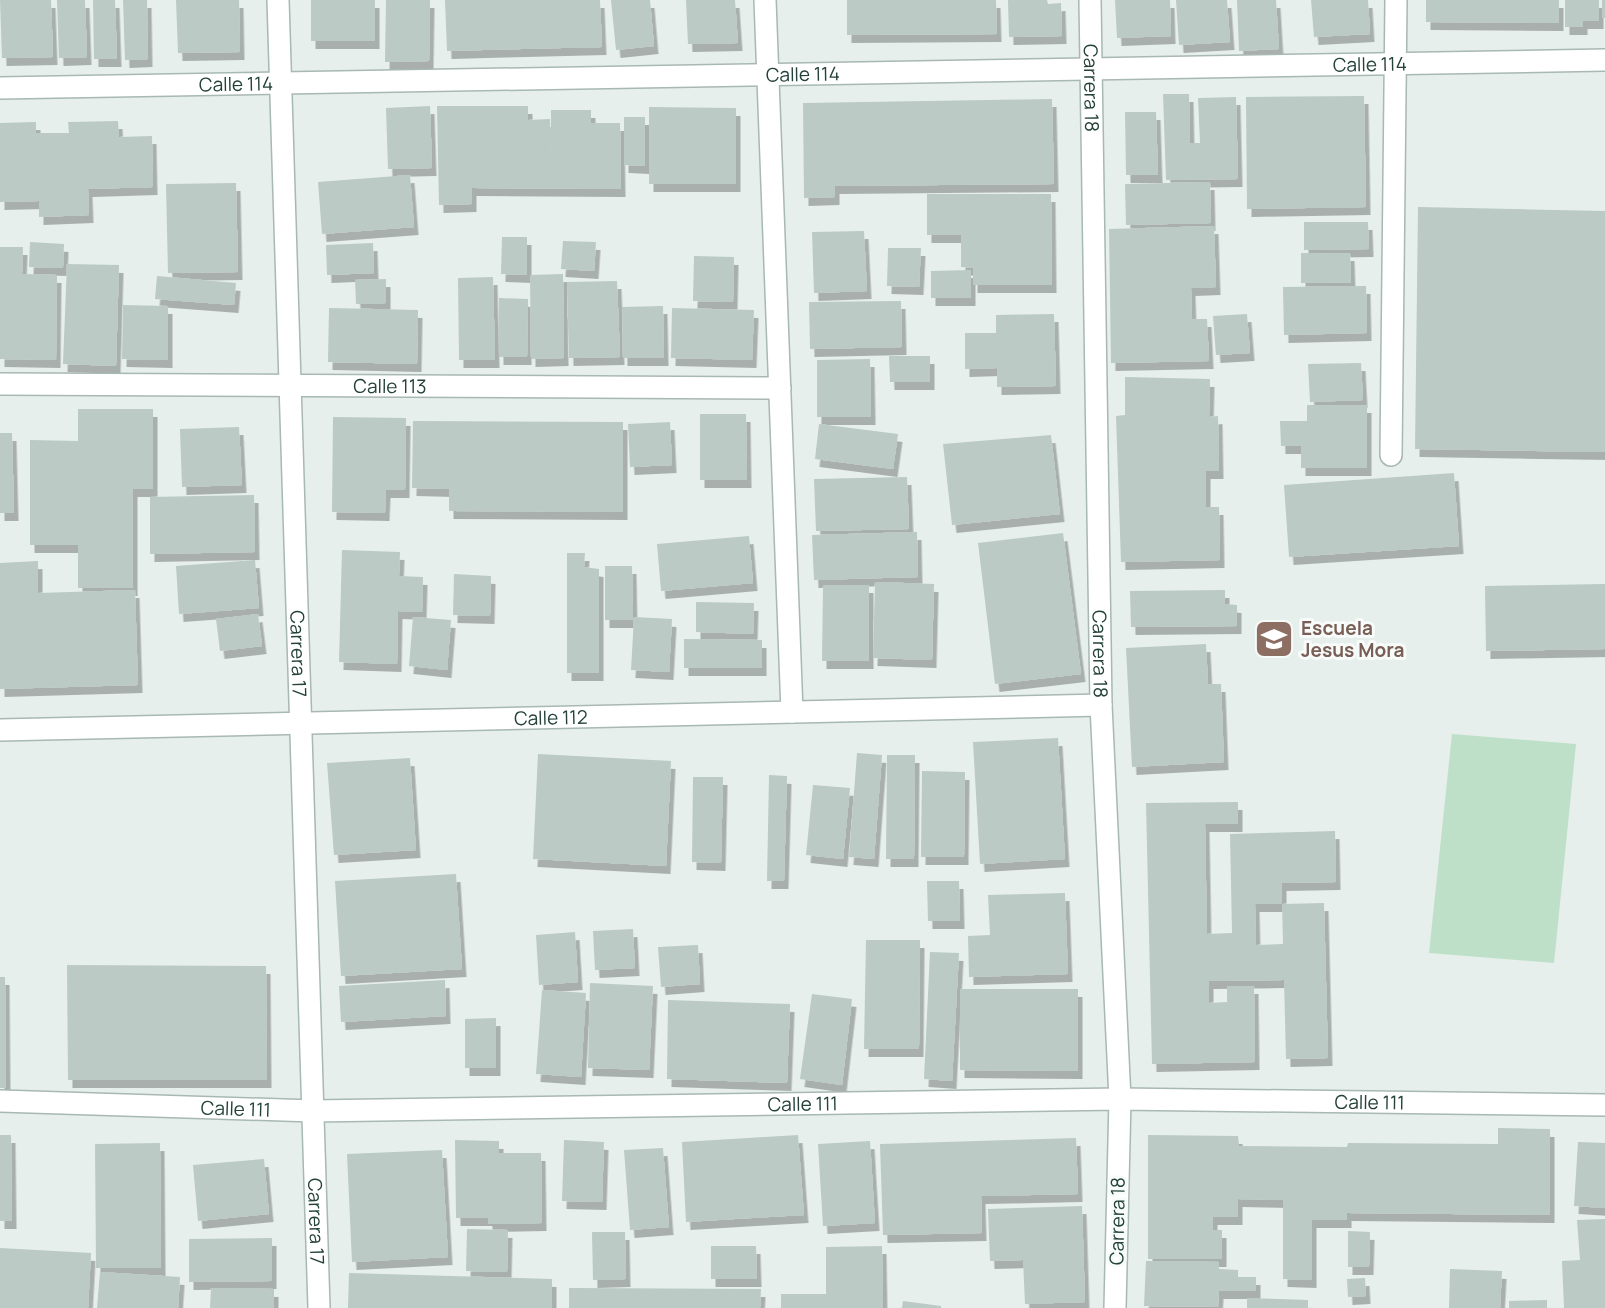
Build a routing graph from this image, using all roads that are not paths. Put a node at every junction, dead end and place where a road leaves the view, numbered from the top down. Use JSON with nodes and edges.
{"nodes":[{"id":1,"x":278,"y":0,"type":"edge"},
{"id":2,"x":765,"y":0,"type":"edge"},
{"id":3,"x":1090,"y":0,"type":"edge"},
{"id":4,"x":1396,"y":0,"type":"edge"},
{"id":5,"x":1605,"y":60,"type":"edge"},
{"id":6,"x":1396,"y":63,"type":"junction"},
{"id":7,"x":1091,"y":68,"type":"junction"},
{"id":8,"x":768,"y":74,"type":"junction"},
{"id":9,"x":281,"y":83,"type":"junction"},
{"id":10,"x":0,"y":88,"type":"edge"},
{"id":11,"x":0,"y":384,"type":"edge"},
{"id":12,"x":290,"y":386,"type":"junction"},
{"id":13,"x":780,"y":388,"type":"junction"},
{"id":14,"x":1391,"y":455,"type":"dead end"},
{"id":15,"x":1101,"y":705,"type":"junction"},
{"id":16,"x":793,"y":712,"type":"junction"},
{"id":17,"x":301,"y":723,"type":"junction"},
{"id":18,"x":0,"y":730,"type":"edge"},
{"id":19,"x":1120,"y":1100,"type":"junction"},
{"id":20,"x":0,"y":1101,"type":"edge"},
{"id":21,"x":1605,"y":1105,"type":"edge"},
{"id":22,"x":313,"y":1111,"type":"junction"},
{"id":23,"x":319,"y":1308,"type":"edge"},
{"id":24,"x":1115,"y":1308,"type":"edge"}],
"edges":[{"from":1,"to":9,"type":"street","name":"Carrera 17"},
{"from":2,"to":8,"type":"street"},
{"from":3,"to":7,"type":"street","name":"Carrera 18"},
{"from":4,"to":6,"type":"street"},
{"from":5,"to":6,"type":"street","name":"Calle 114"},
{"from":6,"to":7,"type":"street","name":"Calle 114"},
{"from":6,"to":14,"type":"street"},
{"from":7,"to":8,"type":"street","name":"Calle 114"},
{"from":7,"to":15,"type":"street","name":"Carrera 18"},
{"from":8,"to":9,"type":"street","name":"Calle 114"},
{"from":8,"to":13,"type":"street"},
{"from":9,"to":10,"type":"street","name":"Calle 114"},
{"from":9,"to":12,"type":"street","name":"Carrera 17"},
{"from":11,"to":12,"type":"street","name":"Calle 113"},
{"from":12,"to":13,"type":"street","name":"Calle 113"},
{"from":12,"to":17,"type":"street","name":"Carrera 17"},
{"from":13,"to":16,"type":"street"},
{"from":15,"to":16,"type":"street","name":"Calle 112"},
{"from":15,"to":19,"type":"street","name":"Carrera 18"},
{"from":16,"to":17,"type":"street","name":"Calle 112"},
{"from":17,"to":18,"type":"street","name":"Calle 112"},
{"from":17,"to":22,"type":"street","name":"Carrera 17"},
{"from":19,"to":21,"type":"street","name":"Calle 111"},
{"from":19,"to":22,"type":"street","name":"Calle 111"},
{"from":19,"to":24,"type":"street","name":"Carrera 18"},
{"from":20,"to":22,"type":"street","name":"Calle 111"},
{"from":22,"to":23,"type":"street","name":"Carrera 17"}]}
